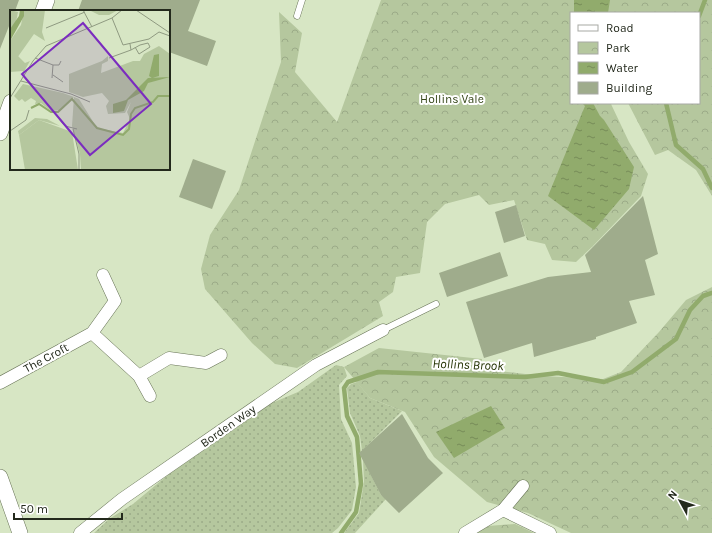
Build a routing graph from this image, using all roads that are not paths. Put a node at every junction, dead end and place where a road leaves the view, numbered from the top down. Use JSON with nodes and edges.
{"nodes":[{"id":1,"x":47,"y":0,"type":"edge"},
{"id":2,"x":302,"y":0,"type":"edge"},
{"id":3,"x":43,"y":10,"type":"edge"},
{"id":4,"x":297,"y":16,"type":"dead end"},
{"id":5,"x":10,"y":105,"type":"edge"},
{"id":6,"x":0,"y":133,"type":"edge"},
{"id":7,"x":103,"y":275,"type":"dead end"},
{"id":8,"x":436,"y":304,"type":"dead end"},
{"id":9,"x":383,"y":330,"type":"joint"},
{"id":10,"x":92,"y":334,"type":"junction"},
{"id":11,"x":221,"y":355,"type":"dead end"},
{"id":12,"x":139,"y":376,"type":"junction"},
{"id":13,"x":0,"y":383,"type":"edge"},
{"id":14,"x":150,"y":396,"type":"dead end"},
{"id":15,"x":0,"y":477,"type":"edge"},
{"id":16,"x":523,"y":486,"type":"dead end"},
{"id":17,"x":503,"y":510,"type":"junction"},
{"id":18,"x":20,"y":533,"type":"edge"},
{"id":19,"x":80,"y":533,"type":"edge"},
{"id":20,"x":465,"y":533,"type":"edge"},
{"id":21,"x":550,"y":533,"type":"edge"}],
"edges":[{"from":1,"to":3,"type":"street"},
{"from":2,"to":4,"type":"lane"},
{"from":5,"to":6,"type":"street"},
{"from":7,"to":10,"type":"street","name":"The Croft"},
{"from":8,"to":9,"type":"lane"},
{"from":9,"to":19,"type":"street","name":"Borden Way"},
{"from":10,"to":12,"type":"street"},
{"from":10,"to":13,"type":"street","name":"The Croft"},
{"from":11,"to":12,"type":"street"},
{"from":12,"to":14,"type":"street"},
{"from":15,"to":18,"type":"street"},
{"from":16,"to":17,"type":"street"},
{"from":17,"to":20,"type":"street"},
{"from":17,"to":21,"type":"street"}]}
